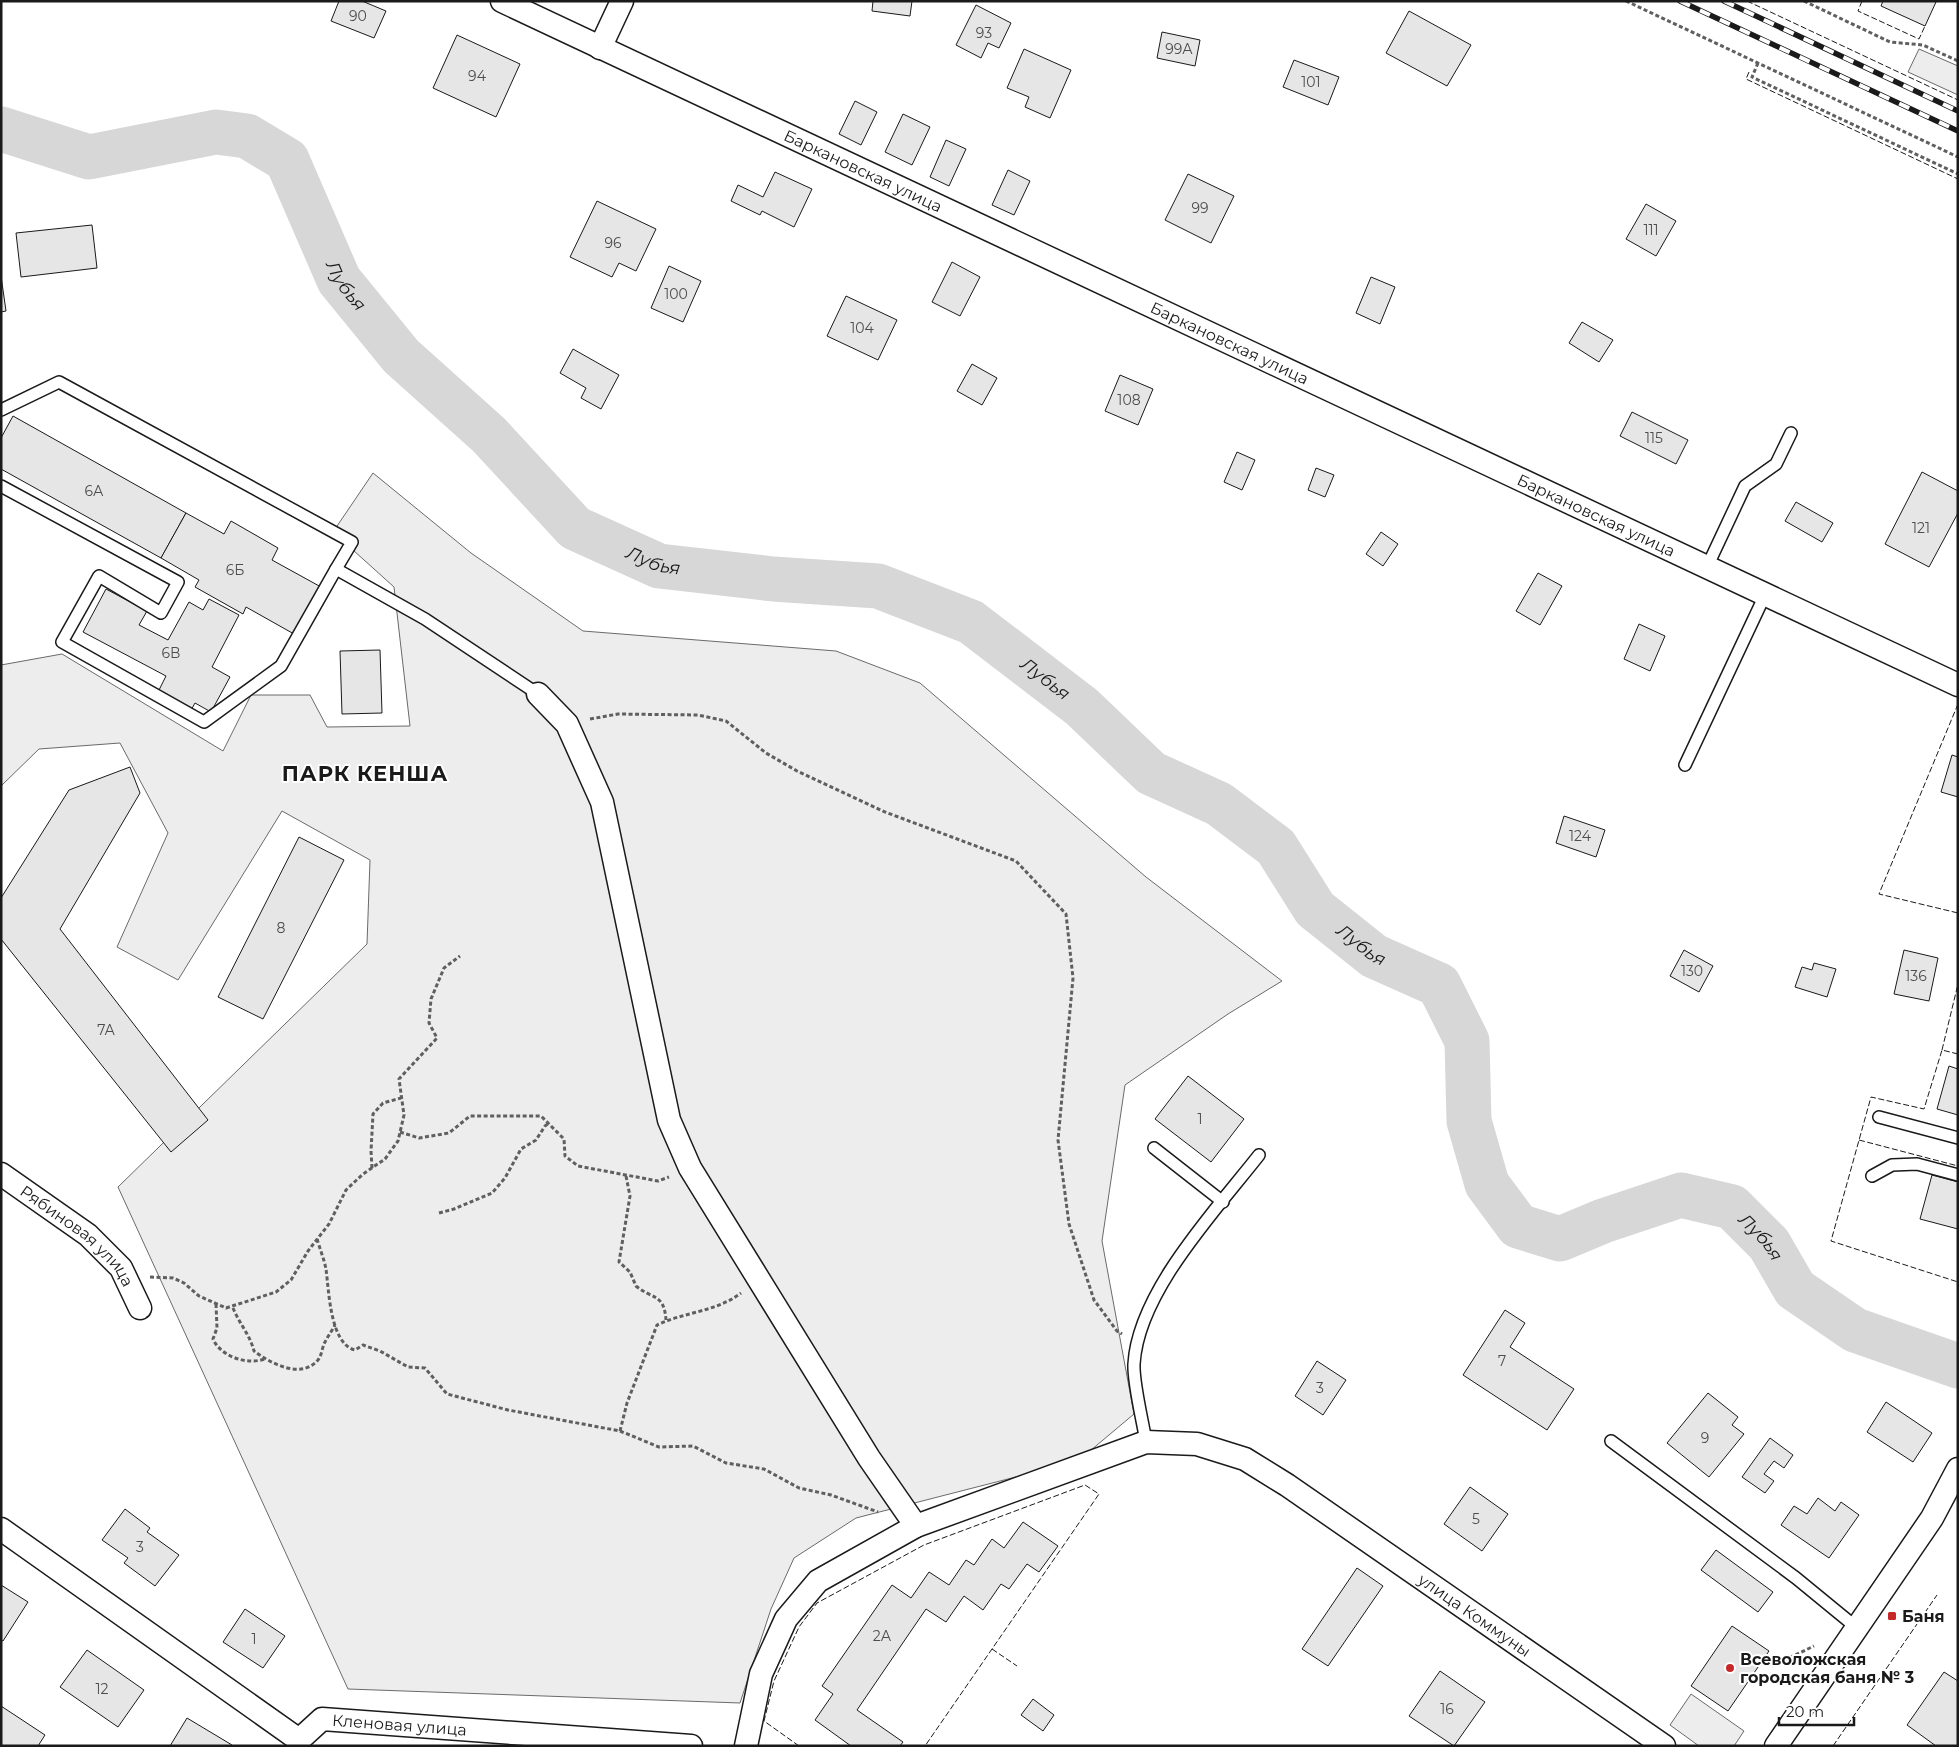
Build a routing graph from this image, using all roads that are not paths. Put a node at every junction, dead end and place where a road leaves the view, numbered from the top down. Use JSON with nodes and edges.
{"nodes":[{"id":1,"x":502,"y":1,"type":"edge"},
{"id":2,"x":622,"y":1,"type":"edge"},
{"id":3,"x":600,"y":48,"type":"junction"},
{"id":4,"x":1,"y":410,"type":"edge"},
{"id":5,"x":1790,"y":433,"type":"dead end"},
{"id":6,"x":1,"y":486,"type":"edge"},
{"id":7,"x":1707,"y":567,"type":"junction"},
{"id":8,"x":336,"y":569,"type":"junction"},
{"id":9,"x":1765,"y":595,"type":"junction"},
{"id":10,"x":1958,"y":685,"type":"edge"},
{"id":11,"x":538,"y":694,"type":"joint"},
{"id":12,"x":1685,"y":765,"type":"dead end"},
{"id":13,"x":1879,"y":1117,"type":"dead end"},
{"id":14,"x":1958,"y":1138,"type":"edge"},
{"id":15,"x":1154,"y":1148,"type":"dead end"},
{"id":16,"x":1259,"y":1155,"type":"dead end"},
{"id":17,"x":1,"y":1174,"type":"edge"},
{"id":18,"x":1958,"y":1175,"type":"edge"},
{"id":19,"x":1872,"y":1176,"type":"dead end"},
{"id":20,"x":1223,"y":1202,"type":"junction"},
{"id":21,"x":140,"y":1308,"type":"dead end"},
{"id":22,"x":1146,"y":1442,"type":"junction"},
{"id":23,"x":1611,"y":1442,"type":"dead end"},
{"id":24,"x":1958,"y":1469,"type":"edge"},
{"id":25,"x":916,"y":1526,"type":"junction"},
{"id":26,"x":1,"y":1529,"type":"edge"},
{"id":27,"x":1857,"y":1628,"type":"junction"},
{"id":28,"x":297,"y":1743,"type":"edge"},
{"id":29,"x":691,"y":1746,"type":"edge"},
{"id":30,"x":746,"y":1746,"type":"edge"},
{"id":31,"x":1664,"y":1746,"type":"edge"},
{"id":32,"x":1776,"y":1746,"type":"edge"}],
"edges":[{"from":1,"to":3,"type":"street","name":"Баркановская улица"},
{"from":2,"to":3,"type":"street"},
{"from":3,"to":7,"type":"street","name":"Баркановская улица"},
{"from":4,"to":8,"type":"lane"},
{"from":5,"to":7,"type":"lane"},
{"from":6,"to":8,"type":"lane"},
{"from":7,"to":9,"type":"street","name":"Баркановская улица"},
{"from":8,"to":11,"type":"lane"},
{"from":9,"to":10,"type":"street","name":"Баркановская улица"},
{"from":9,"to":12,"type":"lane"},
{"from":11,"to":25,"type":"street"},
{"from":13,"to":14,"type":"lane"},
{"from":15,"to":20,"type":"lane"},
{"from":16,"to":20,"type":"lane"},
{"from":17,"to":21,"type":"street","name":"Рябиновая улица"},
{"from":18,"to":19,"type":"lane"},
{"from":20,"to":22,"type":"lane"},
{"from":22,"to":25,"type":"street"},
{"from":22,"to":31,"type":"street","name":"улица Коммуны"},
{"from":23,"to":27,"type":"lane"},
{"from":24,"to":27,"type":"street"},
{"from":25,"to":30,"type":"street"},
{"from":26,"to":28,"type":"street","name":"Кленовая улица"},
{"from":27,"to":32,"type":"street"},
{"from":28,"to":29,"type":"street","name":"Кленовая улица"}]}
